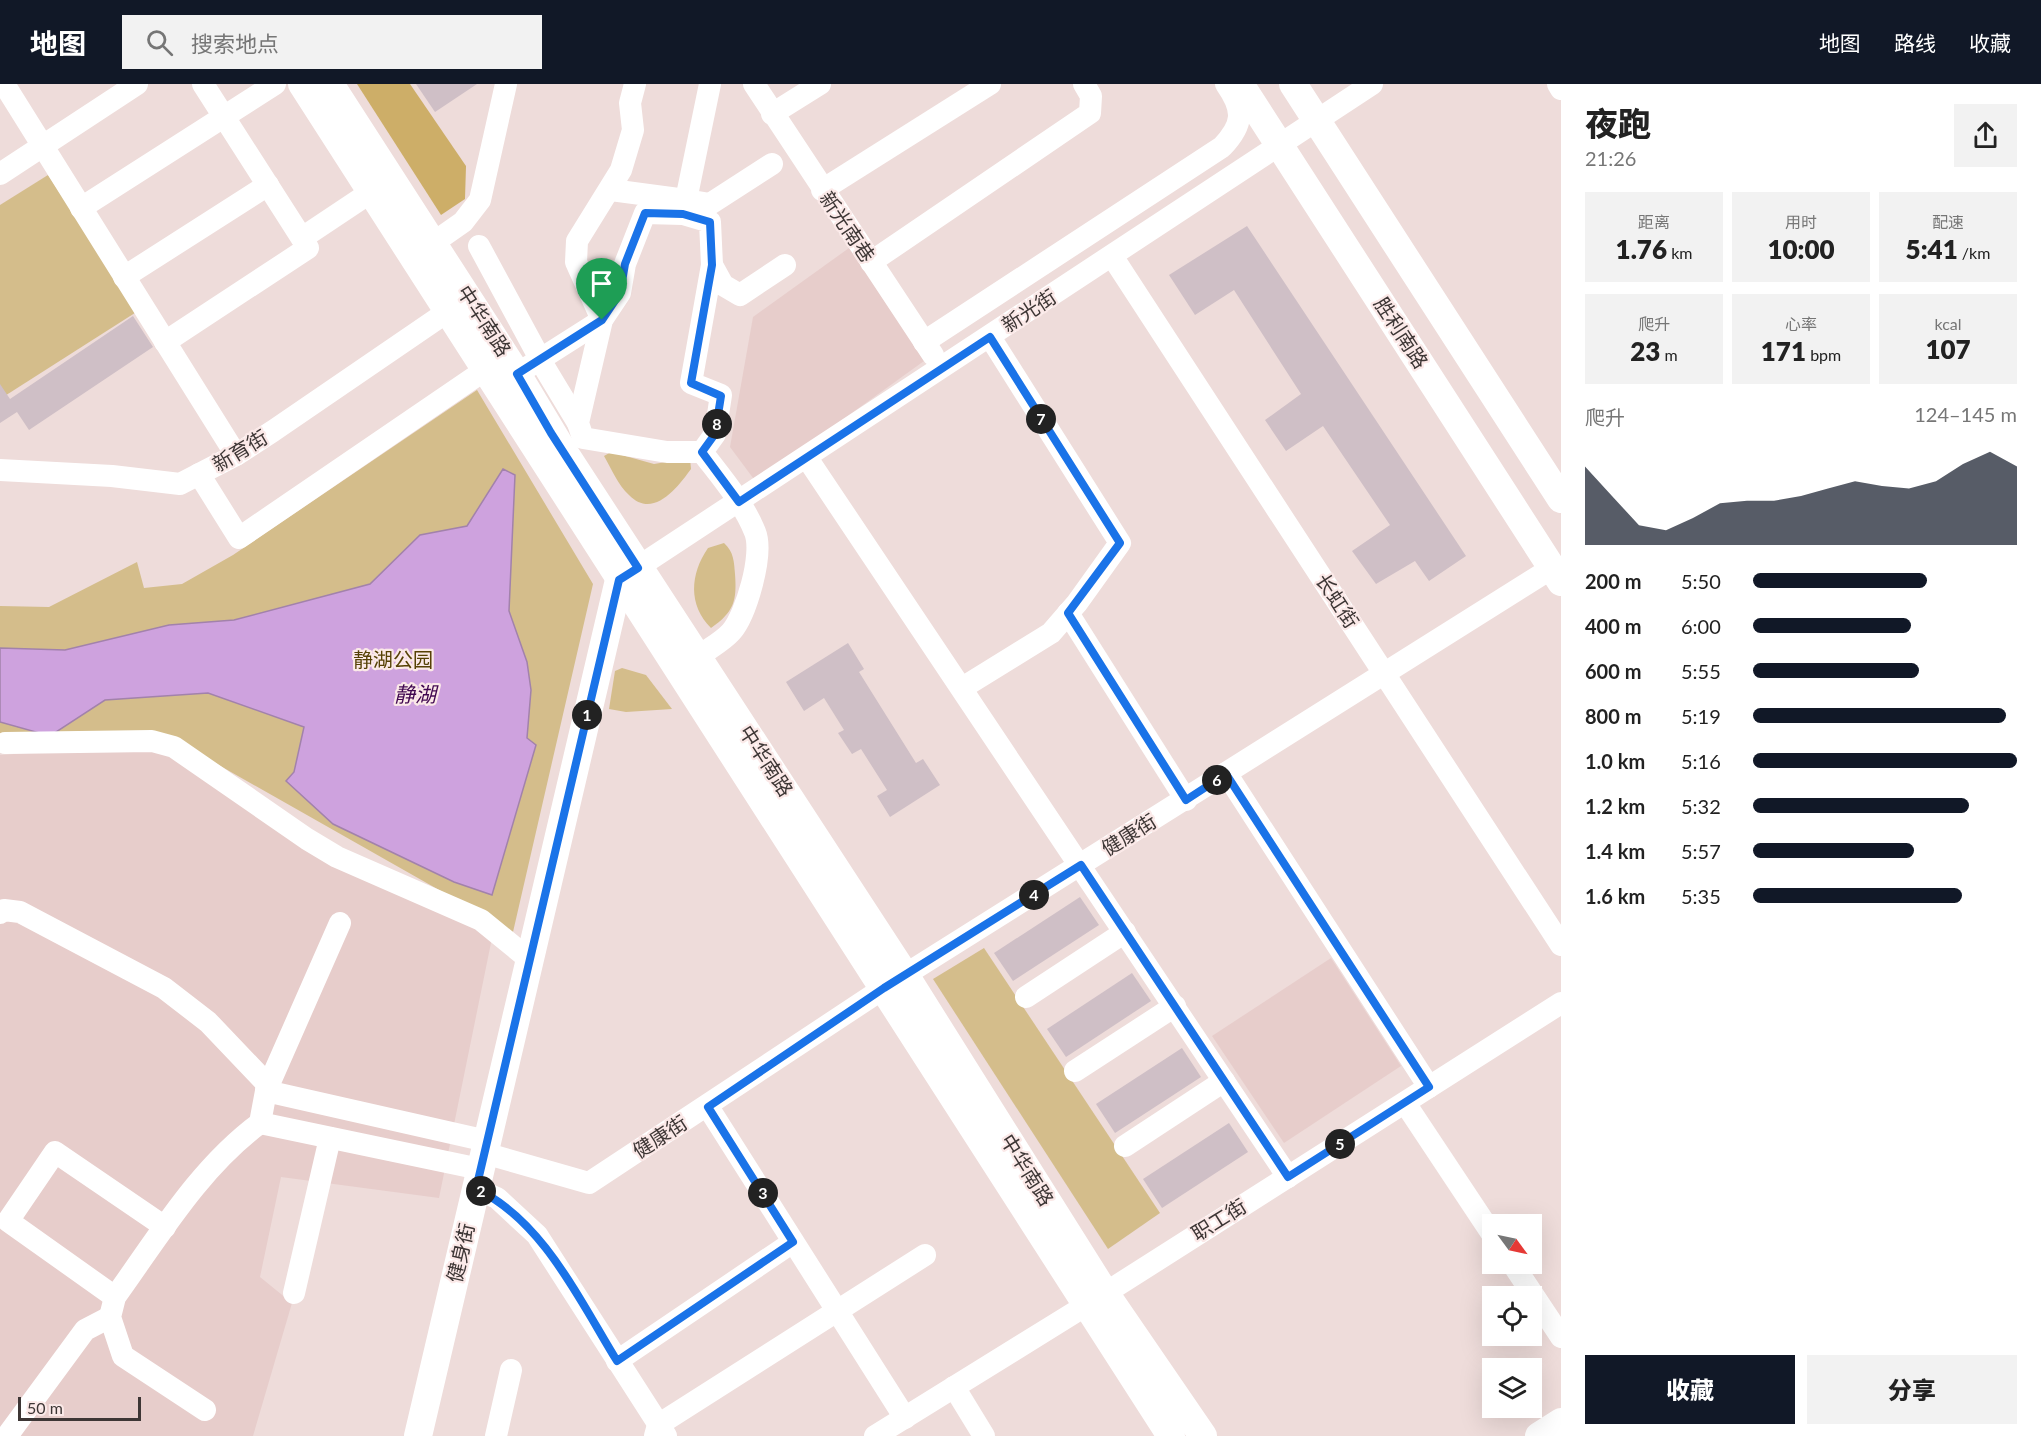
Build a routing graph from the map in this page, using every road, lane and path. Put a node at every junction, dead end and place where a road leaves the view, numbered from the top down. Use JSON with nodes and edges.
{"nodes":[{"id":1,"x":4,"y":84,"type":"edge"},
{"id":2,"x":137,"y":84,"type":"edge"},
{"id":3,"x":203,"y":84,"type":"edge"},
{"id":4,"x":276,"y":84,"type":"edge"},
{"id":5,"x":302,"y":84,"type":"edge"},
{"id":6,"x":330,"y":84,"type":"edge"},
{"id":7,"x":506,"y":84,"type":"edge"},
{"id":8,"x":635,"y":84,"type":"edge"},
{"id":9,"x":710,"y":84,"type":"edge"},
{"id":10,"x":754,"y":84,"type":"edge"},
{"id":11,"x":820,"y":84,"type":"edge"},
{"id":12,"x":1084,"y":84,"type":"edge"},
{"id":13,"x":1226,"y":84,"type":"edge"},
{"id":14,"x":1240,"y":84,"type":"edge"},
{"id":15,"x":1293,"y":84,"type":"edge"},
{"id":16,"x":1372,"y":84,"type":"edge"},
{"id":17,"x":1558,"y":84,"type":"edge"},
{"id":18,"x":977,"y":87,"type":"edge"},
{"id":19,"x":1561,"y":89,"type":"edge"},
{"id":20,"x":772,"y":114,"type":"junction"},
{"id":21,"x":225,"y":117,"type":"junction"},
{"id":22,"x":1318,"y":121,"type":"junction"},
{"id":23,"x":1281,"y":145,"type":"junction"},
{"id":24,"x":43,"y":146,"type":"junction"},
{"id":25,"x":772,"y":164,"type":"dead end"},
{"id":26,"x":0,"y":174,"type":"edge"},
{"id":27,"x":268,"y":185,"type":"junction"},
{"id":28,"x":610,"y":190,"type":"junction"},
{"id":29,"x":822,"y":190,"type":"junction"},
{"id":30,"x":371,"y":192,"type":"junction"},
{"id":31,"x":686,"y":200,"type":"junction"},
{"id":32,"x":81,"y":208,"type":"junction"},
{"id":33,"x":302,"y":238,"type":"junction"},
{"id":34,"x":433,"y":243,"type":"junction"},
{"id":35,"x":479,"y":246,"type":"dead end"},
{"id":36,"x":1112,"y":256,"type":"junction"},
{"id":37,"x":871,"y":262,"type":"junction"},
{"id":38,"x":785,"y":264,"type":"dead end"},
{"id":39,"x":712,"y":265,"type":"junction"},
{"id":40,"x":124,"y":277,"type":"junction"},
{"id":41,"x":447,"y":312,"type":"junction"},
{"id":42,"x":602,"y":320,"type":"junction"},
{"id":43,"x":990,"y":337,"type":"junction"},
{"id":44,"x":165,"y":342,"type":"junction"},
{"id":45,"x":924,"y":342,"type":"junction"},
{"id":46,"x":528,"y":366,"type":"junction"},
{"id":47,"x":942,"y":369,"type":"junction"},
{"id":48,"x":485,"y":370,"type":"junction"},
{"id":49,"x":578,"y":423,"type":"junction"},
{"id":50,"x":702,"y":452,"type":"junction"},
{"id":51,"x":236,"y":455,"type":"junction"},
{"id":52,"x":807,"y":458,"type":"junction"},
{"id":53,"x":0,"y":470,"type":"edge"},
{"id":54,"x":199,"y":474,"type":"junction"},
{"id":55,"x":1561,"y":499,"type":"edge"},
{"id":56,"x":739,"y":502,"type":"junction"},
{"id":57,"x":629,"y":574,"type":"junction"},
{"id":58,"x":1556,"y":575,"type":"edge"},
{"id":59,"x":1068,"y":613,"type":"junction"},
{"id":60,"x":698,"y":657,"type":"junction"},
{"id":61,"x":1385,"y":674,"type":"junction"},
{"id":62,"x":962,"y":688,"type":"junction"},
{"id":63,"x":5,"y":742,"type":"dead end"},
{"id":64,"x":1226,"y":774,"type":"junction"},
{"id":65,"x":1186,"y":800,"type":"junction"},
{"id":66,"x":1081,"y":865,"type":"junction"},
{"id":67,"x":0,"y":898,"type":"edge"},
{"id":68,"x":10,"y":912,"type":"edge"},
{"id":69,"x":340,"y":923,"type":"dead end"},
{"id":70,"x":1125,"y":933,"type":"junction"},
{"id":71,"x":1561,"y":945,"type":"edge"},
{"id":72,"x":530,"y":960,"type":"junction"},
{"id":73,"x":895,"y":982,"type":"junction"},
{"id":74,"x":1026,"y":997,"type":"dead end"},
{"id":75,"x":1561,"y":1003,"type":"edge"},
{"id":76,"x":1175,"y":1006,"type":"junction"},
{"id":77,"x":1075,"y":1071,"type":"dead end"},
{"id":78,"x":1224,"y":1082,"type":"junction"},
{"id":79,"x":1429,"y":1087,"type":"junction"},
{"id":80,"x":268,"y":1089,"type":"junction"},
{"id":81,"x":1405,"y":1103,"type":"junction"},
{"id":82,"x":708,"y":1107,"type":"junction"},
{"id":83,"x":260,"y":1123,"type":"junction"},
{"id":84,"x":330,"y":1138,"type":"junction"},
{"id":85,"x":1125,"y":1146,"type":"dead end"},
{"id":86,"x":482,"y":1163,"type":"junction"},
{"id":87,"x":1288,"y":1177,"type":"junction"},
{"id":88,"x":1482,"y":1219,"type":"edge"},
{"id":89,"x":165,"y":1227,"type":"junction"},
{"id":90,"x":793,"y":1242,"type":"junction"},
{"id":91,"x":925,"y":1255,"type":"dead end"},
{"id":92,"x":1519,"y":1274,"type":"edge"},
{"id":93,"x":294,"y":1293,"type":"dead end"},
{"id":94,"x":1095,"y":1299,"type":"junction"},
{"id":95,"x":113,"y":1307,"type":"junction"},
{"id":96,"x":837,"y":1311,"type":"junction"},
{"id":97,"x":1561,"y":1337,"type":"edge"},
{"id":98,"x":617,"y":1361,"type":"junction"},
{"id":99,"x":511,"y":1370,"type":"dead end"},
{"id":100,"x":954,"y":1387,"type":"junction"},
{"id":101,"x":205,"y":1410,"type":"dead end"},
{"id":102,"x":905,"y":1418,"type":"junction"},
{"id":103,"x":1561,"y":1422,"type":"edge"},
{"id":104,"x":660,"y":1432,"type":"edge"},
{"id":105,"x":7,"y":1436,"type":"edge"},
{"id":106,"x":418,"y":1436,"type":"edge"},
{"id":107,"x":496,"y":1436,"type":"edge"},
{"id":108,"x":876,"y":1436,"type":"edge"},
{"id":109,"x":984,"y":1436,"type":"edge"},
{"id":110,"x":1171,"y":1436,"type":"edge"},
{"id":111,"x":1203,"y":1436,"type":"edge"},
{"id":112,"x":1539,"y":1436,"type":"edge"}],
"edges":[{"from":1,"to":24,"type":"street"},
{"from":2,"to":24,"type":"street"},
{"from":3,"to":21,"type":"street"},
{"from":4,"to":21,"type":"street"},
{"from":5,"to":30,"type":"main road"},
{"from":6,"to":34,"type":"main road","name":"中华南路"},
{"from":7,"to":34,"type":"street"},
{"from":8,"to":28,"type":"street"},
{"from":9,"to":31,"type":"street"},
{"from":10,"to":20,"type":"street","name":"新光南巷"},
{"from":11,"to":20,"type":"street"},
{"from":12,"to":37,"type":"street"},
{"from":13,"to":45,"type":"street"},
{"from":14,"to":23,"type":"main road","name":"胜利南路"},
{"from":15,"to":22,"type":"main road"},
{"from":16,"to":22,"type":"street","name":"新光街"},
{"from":17,"to":19,"type":"street"},
{"from":18,"to":29,"type":"street"},
{"from":20,"to":29,"type":"street","name":"新光南巷"},
{"from":21,"to":27,"type":"street"},
{"from":21,"to":32,"type":"street"},
{"from":22,"to":23,"type":"street","name":"新光街"},
{"from":22,"to":55,"type":"main road"},
{"from":23,"to":36,"type":"street","name":"新光街"},
{"from":23,"to":58,"type":"main road","name":"胜利南路"},
{"from":24,"to":26,"type":"street"},
{"from":24,"to":32,"type":"street"},
{"from":25,"to":31,"type":"street"},
{"from":27,"to":33,"type":"street"},
{"from":27,"to":40,"type":"street"},
{"from":28,"to":31,"type":"street"},
{"from":28,"to":42,"type":"street"},
{"from":29,"to":37,"type":"street","name":"新光南巷"},
{"from":30,"to":33,"type":"street"},
{"from":30,"to":41,"type":"main road"},
{"from":32,"to":40,"type":"street"},
{"from":33,"to":44,"type":"street"},
{"from":34,"to":46,"type":"main road","name":"中华南路"},
{"from":35,"to":46,"type":"street"},
{"from":36,"to":43,"type":"street","name":"新光街"},
{"from":36,"to":61,"type":"street","name":"长虹街"},
{"from":37,"to":45,"type":"street","name":"新光南巷"},
{"from":38,"to":39,"type":"street"},
{"from":39,"to":42,"type":"street"},
{"from":39,"to":50,"type":"street"},
{"from":40,"to":44,"type":"street"},
{"from":41,"to":48,"type":"main road"},
{"from":41,"to":51,"type":"street","name":"新育街"},
{"from":42,"to":46,"type":"street"},
{"from":42,"to":49,"type":"street"},
{"from":43,"to":47,"type":"street","name":"新光街"},
{"from":43,"to":59,"type":"street"},
{"from":44,"to":51,"type":"street"},
{"from":45,"to":47,"type":"street","name":"新光南巷"},
{"from":46,"to":49,"type":"street"},
{"from":46,"to":57,"type":"main road","name":"中华南路"},
{"from":47,"to":52,"type":"street","name":"新光街"},
{"from":48,"to":54,"type":"street"},
{"from":48,"to":57,"type":"main road"},
{"from":49,"to":50,"type":"street"},
{"from":50,"to":56,"type":"street"},
{"from":51,"to":54,"type":"street","name":"新育街"},
{"from":52,"to":56,"type":"street","name":"新光街"},
{"from":52,"to":62,"type":"street"},
{"from":53,"to":54,"type":"street","name":"新育街"},
{"from":56,"to":57,"type":"street","name":"新光街"},
{"from":56,"to":60,"type":"street"},
{"from":57,"to":60,"type":"main road","name":"中华南路"},
{"from":57,"to":72,"type":"main road","name":"健身街"},
{"from":57,"to":73,"type":"main road","name":"中华南路"},
{"from":58,"to":61,"type":"street","name":"健康街"},
{"from":59,"to":62,"type":"street"},
{"from":59,"to":65,"type":"street"},
{"from":60,"to":73,"type":"main road","name":"中华南路"},
{"from":61,"to":64,"type":"street","name":"健康街"},
{"from":61,"to":71,"type":"street","name":"长虹街"},
{"from":62,"to":66,"type":"street"},
{"from":63,"to":72,"type":"street"},
{"from":64,"to":65,"type":"street","name":"健康街"},
{"from":64,"to":79,"type":"street"},
{"from":65,"to":66,"type":"street","name":"健康街"},
{"from":66,"to":70,"type":"street"},
{"from":66,"to":73,"type":"street","name":"健康街"},
{"from":67,"to":68,"type":"street"},
{"from":68,"to":80,"type":"street"},
{"from":69,"to":80,"type":"street"},
{"from":70,"to":74,"type":"street"},
{"from":70,"to":76,"type":"street"},
{"from":72,"to":86,"type":"main road","name":"健身街"},
{"from":73,"to":82,"type":"street","name":"健康街"},
{"from":73,"to":94,"type":"main road","name":"中华南路"},
{"from":75,"to":79,"type":"street","name":"职工街"},
{"from":76,"to":77,"type":"street"},
{"from":76,"to":78,"type":"street"},
{"from":78,"to":85,"type":"street"},
{"from":78,"to":87,"type":"street"},
{"from":79,"to":81,"type":"street","name":"职工街"},
{"from":80,"to":83,"type":"street"},
{"from":80,"to":86,"type":"street"},
{"from":81,"to":87,"type":"street","name":"职工街"},
{"from":81,"to":88,"type":"street"},
{"from":82,"to":86,"type":"street","name":"健康街"},
{"from":82,"to":90,"type":"street"},
{"from":83,"to":84,"type":"street"},
{"from":83,"to":89,"type":"street"},
{"from":84,"to":86,"type":"street"},
{"from":84,"to":93,"type":"street"},
{"from":86,"to":98,"type":"street"},
{"from":86,"to":106,"type":"main road","name":"健身街"},
{"from":87,"to":94,"type":"street","name":"职工街"},
{"from":89,"to":95,"type":"street"},
{"from":89,"to":95,"type":"street"},
{"from":90,"to":96,"type":"street"},
{"from":90,"to":98,"type":"street"},
{"from":91,"to":96,"type":"street"},
{"from":92,"to":97,"type":"street"},
{"from":94,"to":100,"type":"street","name":"职工街"},
{"from":94,"to":110,"type":"main road","name":"中华南路"},
{"from":94,"to":111,"type":"main road","name":"中华南路"},
{"from":95,"to":101,"type":"street"},
{"from":95,"to":105,"type":"street"},
{"from":96,"to":102,"type":"street"},
{"from":96,"to":104,"type":"street"},
{"from":98,"to":104,"type":"street"},
{"from":99,"to":107,"type":"street"},
{"from":100,"to":102,"type":"street","name":"职工街"},
{"from":100,"to":109,"type":"street"},
{"from":102,"to":108,"type":"street","name":"职工街"},
{"from":103,"to":112,"type":"main road"}]}
